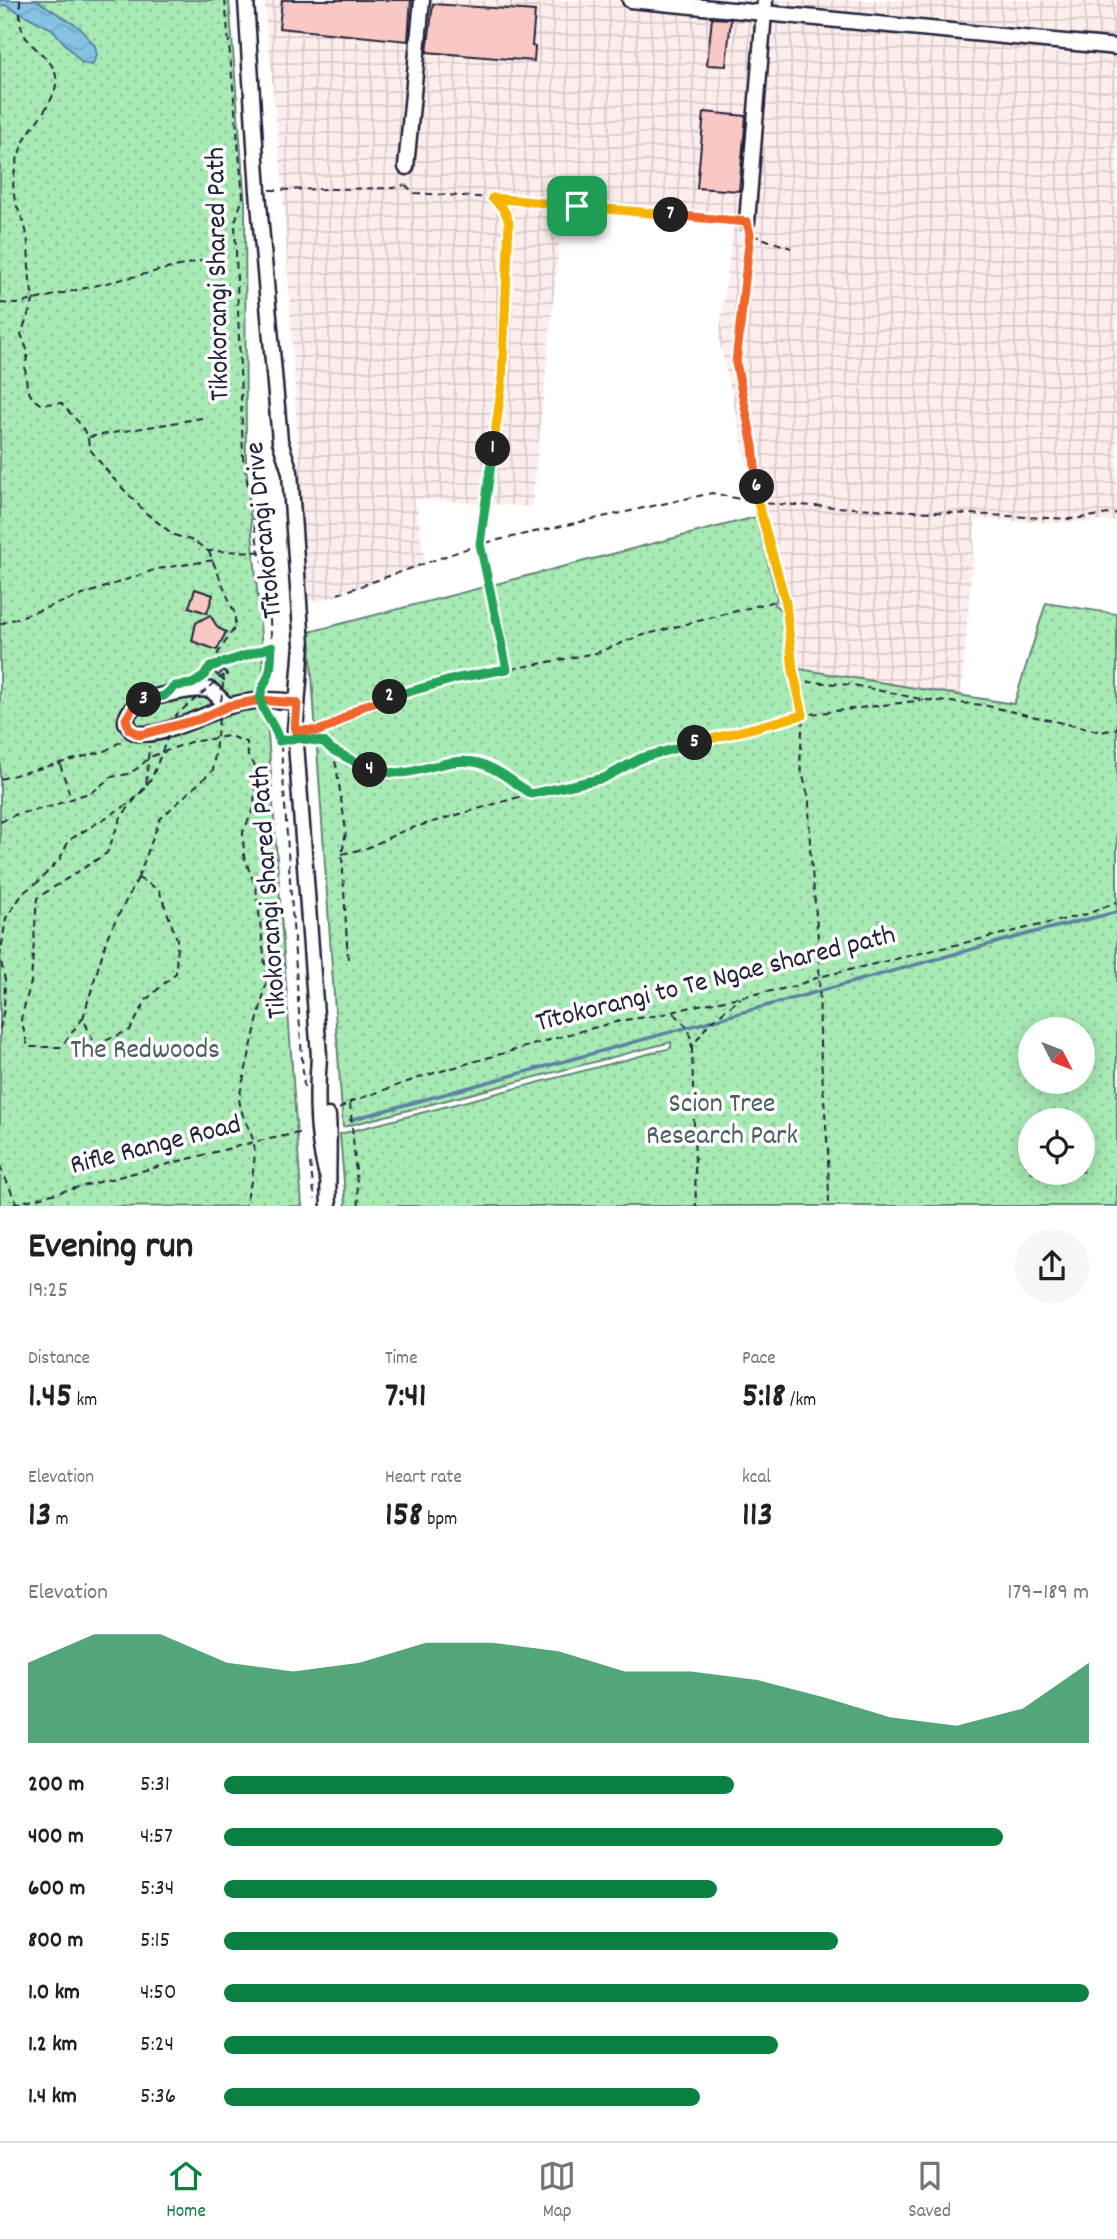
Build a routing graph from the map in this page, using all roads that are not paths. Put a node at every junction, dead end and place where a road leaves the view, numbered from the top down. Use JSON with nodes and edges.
{"nodes":[{"id":1,"x":246,"y":0,"type":"edge"},
{"id":2,"x":422,"y":0,"type":"edge"},
{"id":3,"x":630,"y":0,"type":"edge"},
{"id":4,"x":765,"y":7,"type":"edge"},
{"id":5,"x":1117,"y":47,"type":"edge"},
{"id":6,"x":406,"y":167,"type":"dead end"},
{"id":7,"x":747,"y":222,"type":"road end"},
{"id":8,"x":297,"y":703,"type":"junction"},
{"id":9,"x":228,"y":706,"type":"junction"},
{"id":10,"x":318,"y":1056,"type":"junction"},
{"id":11,"x":328,"y":1179,"type":"junction"},
{"id":12,"x":330,"y":1206,"type":"edge"}],
"edges":[{"from":1,"to":8,"type":"street","name":"Tītokorangi Drive"},
{"from":2,"to":6,"type":"street"},
{"from":3,"to":4,"type":"street"},
{"from":4,"to":5,"type":"street"},
{"from":4,"to":7,"type":"street"},
{"from":8,"to":9,"type":"street"},
{"from":8,"to":10,"type":"street","name":"Tītokorangi Drive"},
{"from":9,"to":9,"type":"street"},
{"from":10,"to":11,"type":"street","name":"Tītokorangi Drive"},
{"from":10,"to":11,"type":"street","name":"Tītokorangi Drive"},
{"from":11,"to":12,"type":"street","name":"Tītokorangi Drive"}]}
